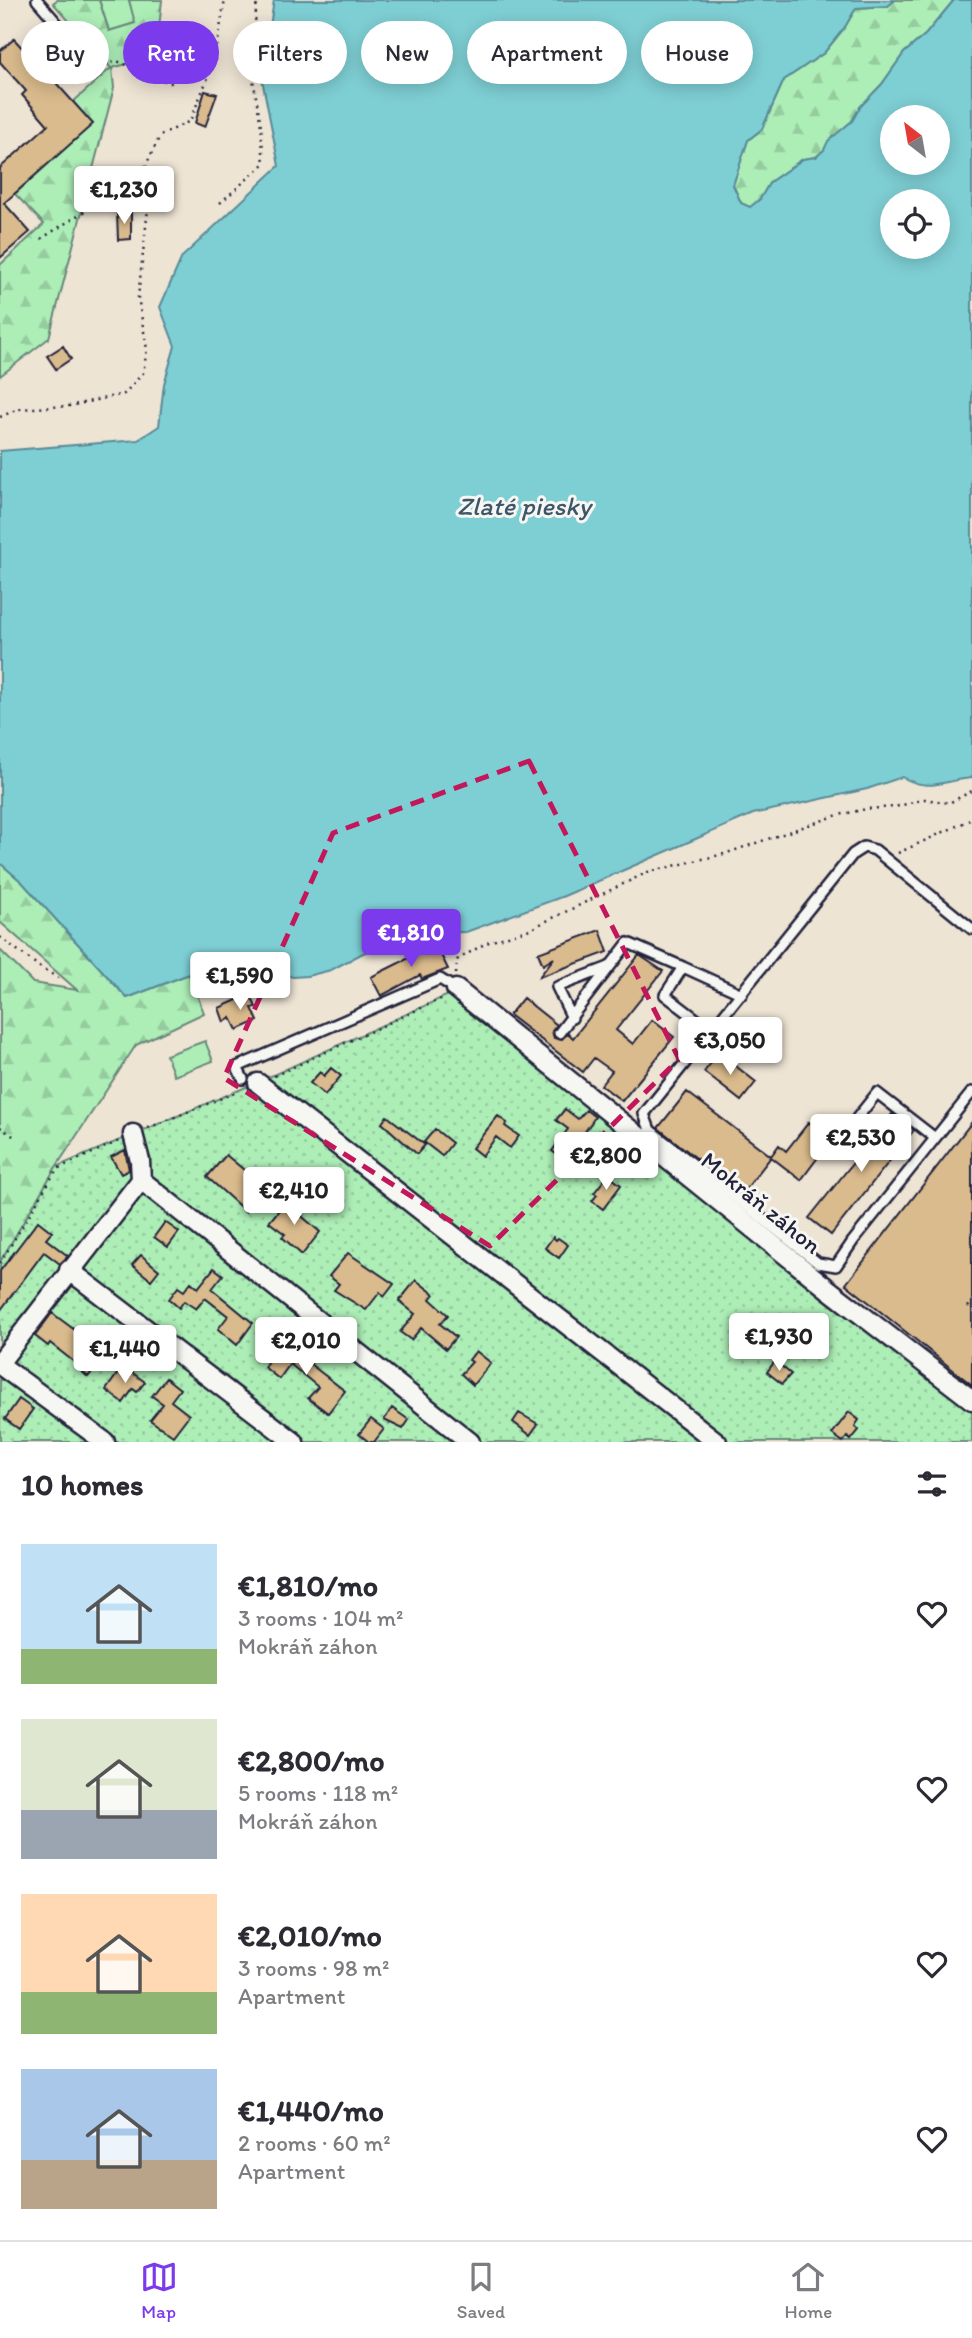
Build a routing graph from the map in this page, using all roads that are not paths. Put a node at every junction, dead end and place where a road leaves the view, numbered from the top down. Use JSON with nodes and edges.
{"nodes":[{"id":1,"x":37,"y":0,"type":"edge"},
{"id":2,"x":55,"y":21,"type":"edge"},
{"id":3,"x":972,"y":929,"type":"edge"},
{"id":4,"x":611,"y":966,"type":"junction"},
{"id":5,"x":683,"y":967,"type":"junction"},
{"id":6,"x":456,"y":989,"type":"joint"},
{"id":7,"x":742,"y":994,"type":"junction"},
{"id":8,"x":572,"y":1017,"type":"junction"},
{"id":9,"x":712,"y":1031,"type":"junction"},
{"id":10,"x":559,"y":1034,"type":"dead end"},
{"id":11,"x":251,"y":1081,"type":"joint"},
{"id":12,"x":972,"y":1092,"type":"edge"},
{"id":13,"x":857,"y":1118,"type":"dead end"},
{"id":14,"x":133,"y":1134,"type":"dead end"},
{"id":15,"x":935,"y":1138,"type":"junction"},
{"id":16,"x":141,"y":1180,"type":"junction"},
{"id":17,"x":69,"y":1270,"type":"junction"},
{"id":18,"x":0,"y":1364,"type":"edge"},
{"id":19,"x":972,"y":1400,"type":"edge"},
{"id":20,"x":105,"y":1442,"type":"edge"},
{"id":21,"x":294,"y":1442,"type":"edge"},
{"id":22,"x":470,"y":1442,"type":"edge"},
{"id":23,"x":718,"y":1442,"type":"edge"}],
"edges":[{"from":1,"to":2,"type":"lane"},
{"from":3,"to":7,"type":"lane"},
{"from":4,"to":5,"type":"lane"},
{"from":4,"to":8,"type":"lane"},
{"from":4,"to":8,"type":"lane"},
{"from":5,"to":7,"type":"lane"},
{"from":5,"to":9,"type":"lane"},
{"from":6,"to":11,"type":"lane"},
{"from":6,"to":19,"type":"street","name":"Mokráň záhon"},
{"from":7,"to":9,"type":"lane"},
{"from":8,"to":10,"type":"lane"},
{"from":9,"to":15,"type":"lane"},
{"from":11,"to":23,"type":"street"},
{"from":12,"to":15,"type":"lane"},
{"from":13,"to":15,"type":"lane"},
{"from":14,"to":16,"type":"street"},
{"from":16,"to":17,"type":"street"},
{"from":16,"to":22,"type":"street"},
{"from":17,"to":18,"type":"street"},
{"from":17,"to":21,"type":"street"},
{"from":18,"to":20,"type":"street"}]}
